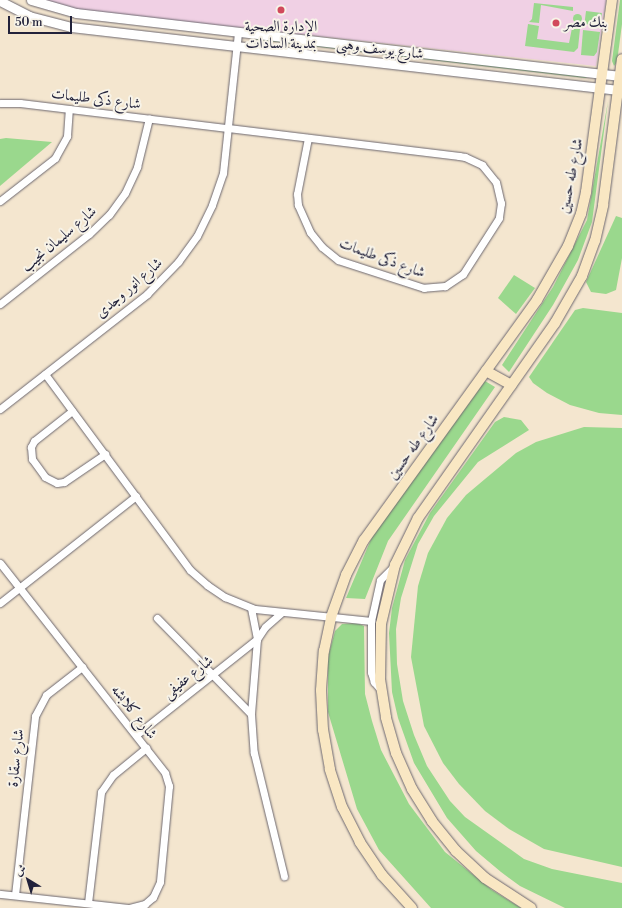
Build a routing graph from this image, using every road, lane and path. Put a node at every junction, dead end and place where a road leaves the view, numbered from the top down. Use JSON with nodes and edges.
{"nodes":[{"id":1,"x":31,"y":0,"type":"edge"},
{"id":2,"x":612,"y":0,"type":"edge"},
{"id":3,"x":0,"y":1,"type":"edge"},
{"id":4,"x":238,"y":32,"type":"junction"},
{"id":5,"x":237,"y":46,"type":"junction"},
{"id":6,"x":622,"y":59,"type":"edge"},
{"id":7,"x":603,"y":74,"type":"junction"},
{"id":8,"x":620,"y":76,"type":"junction"},
{"id":9,"x":602,"y":88,"type":"junction"},
{"id":10,"x":618,"y":90,"type":"junction"},
{"id":11,"x":0,"y":103,"type":"edge"},
{"id":12,"x":69,"y":109,"type":"junction"},
{"id":13,"x":149,"y":118,"type":"junction"},
{"id":14,"x":228,"y":128,"type":"junction"},
{"id":15,"x":308,"y":138,"type":"junction"},
{"id":16,"x":0,"y":201,"type":"edge"},
{"id":17,"x":0,"y":304,"type":"edge"},
{"id":18,"x":486,"y":371,"type":"junction"},
{"id":19,"x":45,"y":374,"type":"junction"},
{"id":20,"x":511,"y":385,"type":"junction"},
{"id":21,"x":0,"y":409,"type":"edge"},
{"id":22,"x":72,"y":411,"type":"junction"},
{"id":23,"x":105,"y":454,"type":"junction"},
{"id":24,"x":136,"y":496,"type":"junction"},
{"id":25,"x":0,"y":563,"type":"edge"},
{"id":26,"x":395,"y":565,"type":"junction"},
{"id":27,"x":20,"y":588,"type":"junction"},
{"id":28,"x":0,"y":603,"type":"edge"},
{"id":29,"x":251,"y":608,"type":"junction"},
{"id":30,"x":281,"y":613,"type":"junction"},
{"id":31,"x":157,"y":618,"type":"dead end"},
{"id":32,"x":331,"y":618,"type":"junction"},
{"id":33,"x":371,"y":621,"type":"junction"},
{"id":34,"x":257,"y":639,"type":"junction"},
{"id":35,"x":82,"y":666,"type":"junction"},
{"id":36,"x":212,"y":674,"type":"junction"},
{"id":37,"x":381,"y":690,"type":"junction"},
{"id":38,"x":251,"y":714,"type":"junction"},
{"id":39,"x":136,"y":735,"type":"junction"},
{"id":40,"x":146,"y":748,"type":"junction"},
{"id":41,"x":284,"y":876,"type":"dead end"},
{"id":42,"x":0,"y":894,"type":"edge"},
{"id":43,"x":15,"y":895,"type":"junction"},
{"id":44,"x":88,"y":903,"type":"junction"},
{"id":45,"x":412,"y":908,"type":"edge"},
{"id":46,"x":531,"y":908,"type":"edge"}],
"edges":[{"from":1,"to":4,"type":"street","name":"شارع يوسف وهبى"},
{"from":2,"to":7,"type":"main road","name":"شارع طه حسين"},
{"from":3,"to":5,"type":"street","name":"شارع يوسف وهبى"},
{"from":4,"to":5,"type":"street","name":"شارع انور وجدى"},
{"from":4,"to":7,"type":"street","name":"شارع يوسف وهبى"},
{"from":5,"to":9,"type":"street","name":"شارع يوسف وهبى"},
{"from":5,"to":14,"type":"street","name":"شارع انور وجدى"},
{"from":6,"to":8,"type":"main road"},
{"from":7,"to":8,"type":"street","name":"شارع يوسف وهبى"},
{"from":7,"to":9,"type":"main road","name":"شارع طه حسين"},
{"from":8,"to":10,"type":"main road"},
{"from":9,"to":10,"type":"street","name":"شارع يوسف وهبى"},
{"from":9,"to":18,"type":"main road","name":"شارع طه حسين"},
{"from":10,"to":20,"type":"main road"},
{"from":11,"to":12,"type":"street","name":"شارع ذكى طليمات"},
{"from":12,"to":13,"type":"street","name":"شارع ذكى طليمات"},
{"from":12,"to":16,"type":"street"},
{"from":13,"to":14,"type":"street","name":"شارع ذكى طليمات"},
{"from":13,"to":17,"type":"street","name":"شارع سليمان نجيب"},
{"from":14,"to":15,"type":"street","name":"شارع ذكى طليمات"},
{"from":14,"to":19,"type":"street","name":"شارع انور وجدى"},
{"from":15,"to":15,"type":"street","name":"شارع ذكى طليمات"},
{"from":18,"to":20,"type":"main road"},
{"from":18,"to":32,"type":"main road","name":"شارع طه حسين"},
{"from":19,"to":21,"type":"street","name":"شارع انور وجدى"},
{"from":19,"to":22,"type":"street"},
{"from":20,"to":26,"type":"main road"},
{"from":22,"to":23,"type":"street"},
{"from":22,"to":23,"type":"street"},
{"from":23,"to":24,"type":"street"},
{"from":24,"to":27,"type":"street"},
{"from":24,"to":29,"type":"street"},
{"from":25,"to":27,"type":"street","name":"شارع كلابشه"},
{"from":26,"to":33,"type":"street"},
{"from":26,"to":37,"type":"main road"},
{"from":27,"to":28,"type":"street"},
{"from":27,"to":35,"type":"street","name":"شارع كلابشه"},
{"from":29,"to":30,"type":"street"},
{"from":29,"to":34,"type":"street"},
{"from":30,"to":32,"type":"street"},
{"from":30,"to":34,"type":"street","name":"شارع عفيفى"},
{"from":31,"to":36,"type":"street"},
{"from":32,"to":33,"type":"street"},
{"from":32,"to":45,"type":"main road","name":"شارع طه حسين"},
{"from":33,"to":37,"type":"street"},
{"from":34,"to":36,"type":"street","name":"شارع عفيفى"},
{"from":34,"to":38,"type":"street"},
{"from":35,"to":39,"type":"street","name":"شارع كلابشه"},
{"from":35,"to":43,"type":"street","name":"شارع سقارة"},
{"from":36,"to":38,"type":"street"},
{"from":36,"to":39,"type":"street","name":"شارع عفيفى"},
{"from":37,"to":46,"type":"main road"},
{"from":38,"to":41,"type":"street"},
{"from":39,"to":40,"type":"street","name":"شارع كلابشه"},
{"from":40,"to":44,"type":"street"},
{"from":40,"to":44,"type":"street","name":"شارع كلابشه"},
{"from":42,"to":43,"type":"street"},
{"from":43,"to":44,"type":"street"}]}
